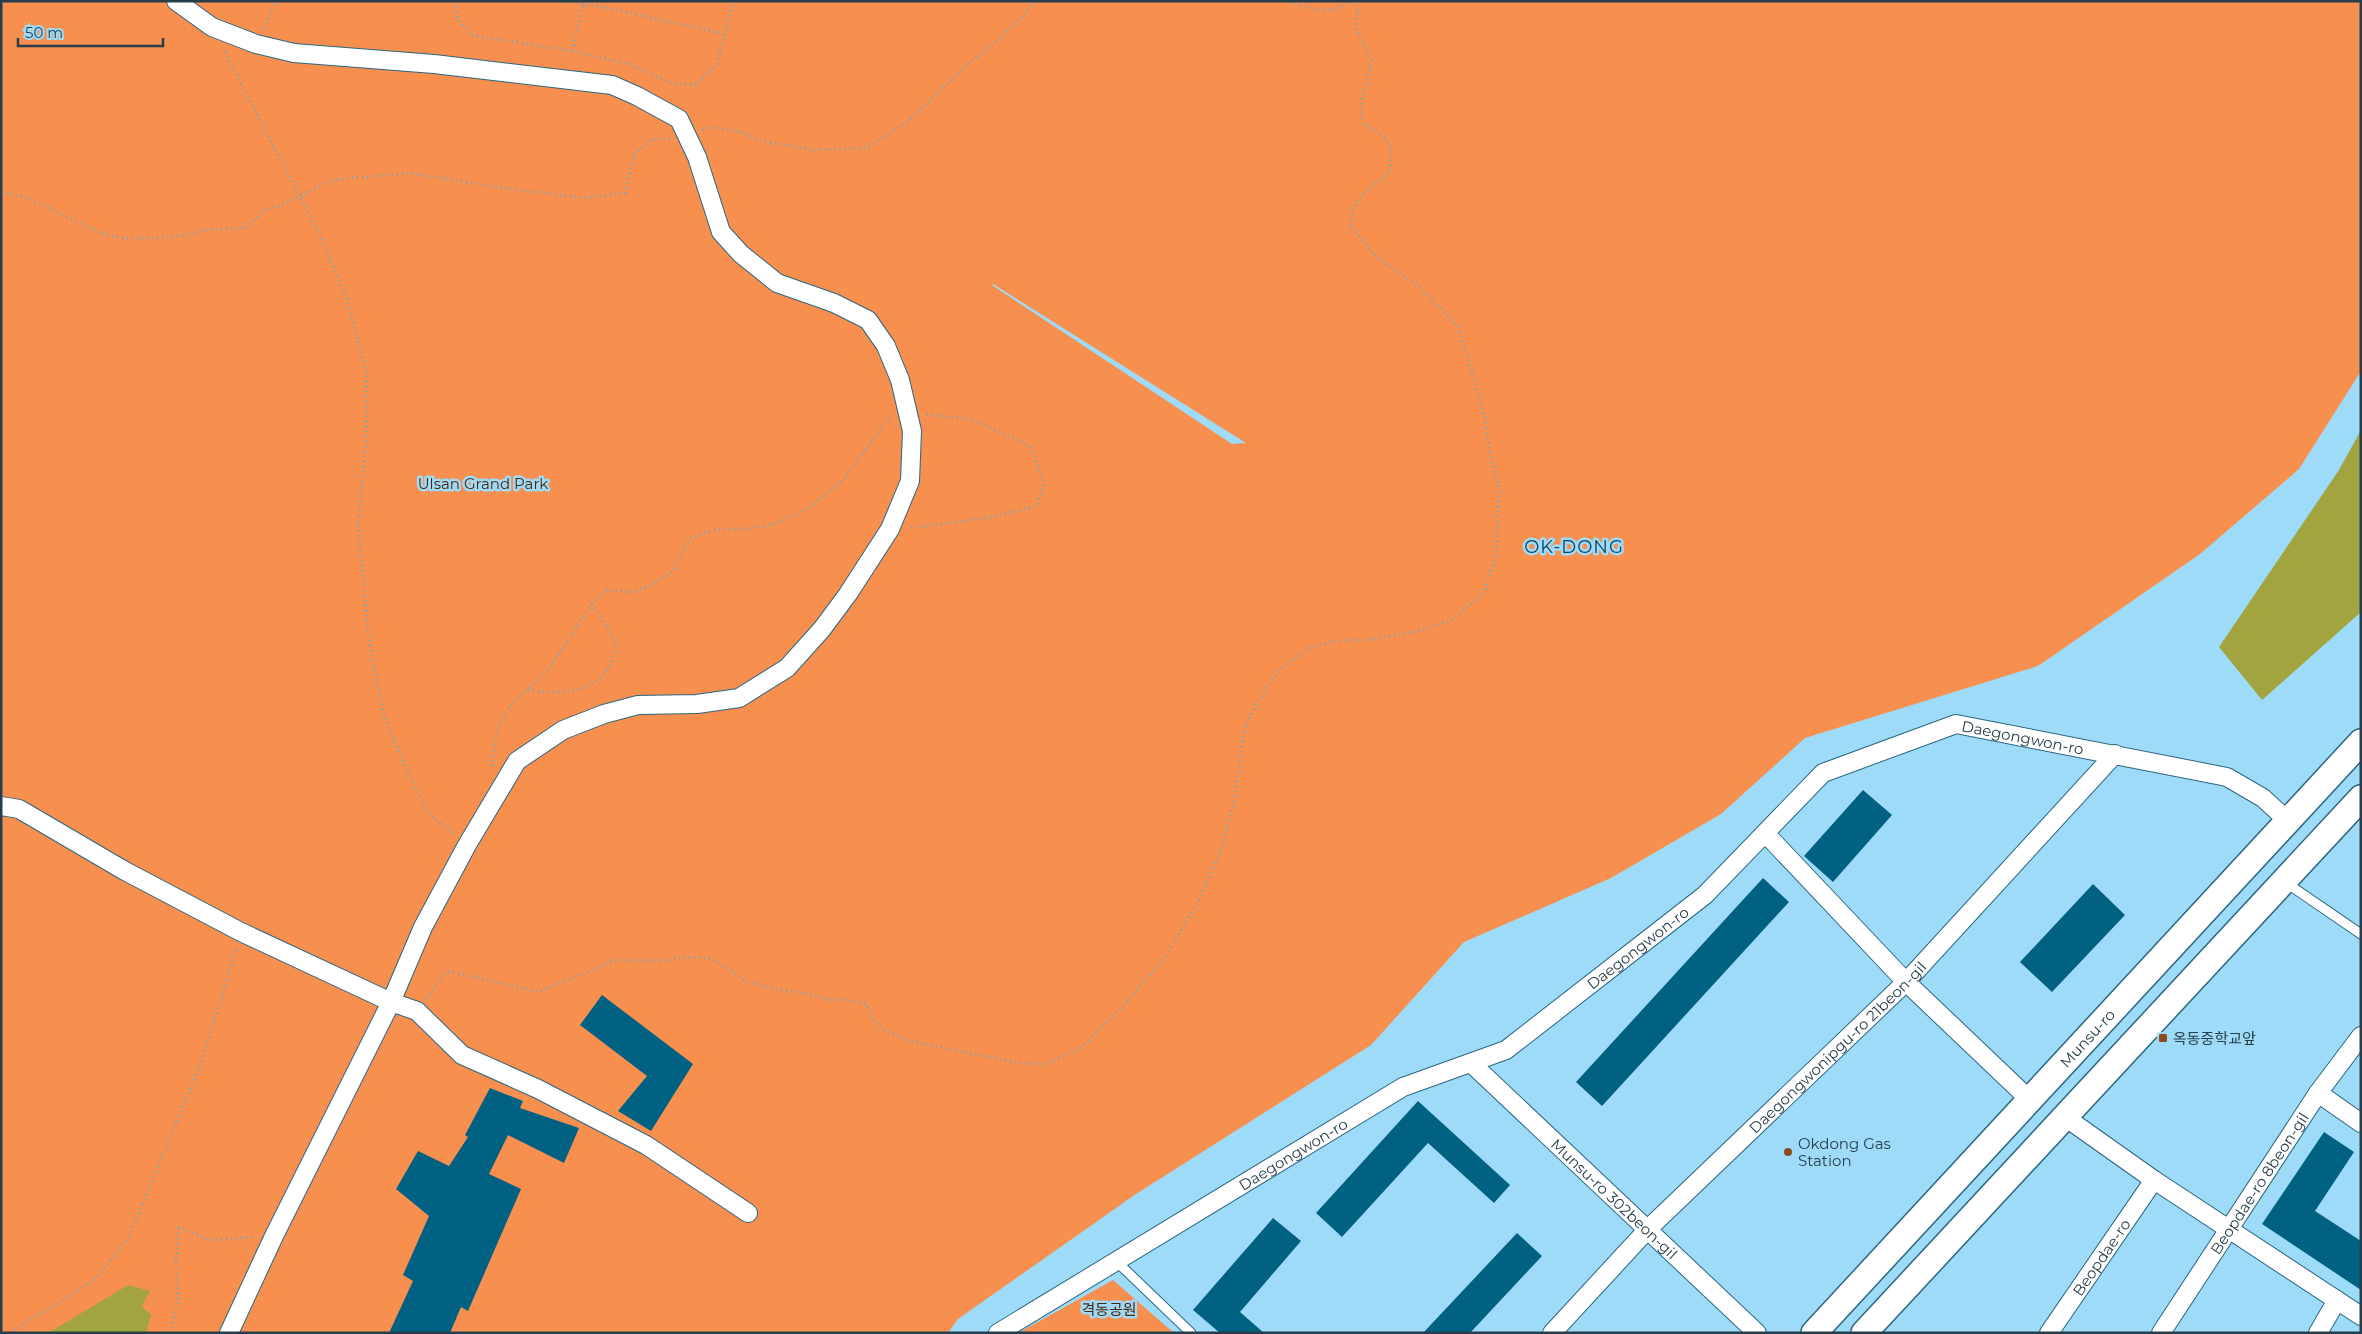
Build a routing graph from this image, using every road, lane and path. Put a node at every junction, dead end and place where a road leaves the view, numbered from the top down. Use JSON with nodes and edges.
{"nodes":[{"id":1,"x":176,"y":1,"type":"edge"},
{"id":2,"x":276,"y":1,"type":"edge"},
{"id":3,"x":457,"y":1,"type":"edge"},
{"id":4,"x":567,"y":1,"type":"edge"},
{"id":5,"x":730,"y":1,"type":"edge"},
{"id":6,"x":1036,"y":1,"type":"edge"},
{"id":7,"x":1290,"y":1,"type":"edge"},
{"id":8,"x":1351,"y":1,"type":"edge"},
{"id":9,"x":584,"y":3,"type":"edge"},
{"id":10,"x":212,"y":27,"type":"junction"},
{"id":11,"x":725,"y":34,"type":"junction"},
{"id":12,"x":256,"y":44,"type":"junction"},
{"id":13,"x":572,"y":51,"type":"junction"},
{"id":14,"x":686,"y":135,"type":"junction"},
{"id":15,"x":1,"y":194,"type":"edge"},
{"id":16,"x":300,"y":197,"type":"junction"},
{"id":17,"x":905,"y":406,"type":"junction"},
{"id":18,"x":890,"y":529,"type":"junction"},
{"id":19,"x":592,"y":604,"type":"junction"},
{"id":20,"x":528,"y":690,"type":"junction"},
{"id":21,"x":2361,"y":742,"type":"edge"},
{"id":22,"x":2115,"y":754,"type":"junction"},
{"id":23,"x":500,"y":790,"type":"junction"},
{"id":24,"x":2361,"y":798,"type":"edge"},
{"id":25,"x":1,"y":806,"type":"edge"},
{"id":26,"x":2288,"y":821,"type":"junction"},
{"id":27,"x":1766,"y":834,"type":"junction"},
{"id":28,"x":468,"y":845,"type":"junction"},
{"id":29,"x":2284,"y":881,"type":"junction"},
{"id":30,"x":241,"y":932,"type":"junction"},
{"id":31,"x":2361,"y":934,"type":"edge"},
{"id":32,"x":1906,"y":982,"type":"junction"},
{"id":33,"x":391,"y":1002,"type":"junction"},
{"id":34,"x":418,"y":1011,"type":"junction"},
{"id":35,"x":2361,"y":1036,"type":"edge"},
{"id":36,"x":1472,"y":1064,"type":"junction"},
{"id":37,"x":2318,"y":1093,"type":"junction"},
{"id":38,"x":2030,"y":1100,"type":"junction"},
{"id":39,"x":2065,"y":1117,"type":"junction"},
{"id":40,"x":2361,"y":1124,"type":"edge"},
{"id":41,"x":2154,"y":1180,"type":"junction"},
{"id":42,"x":748,"y":1213,"type":"dead end"},
{"id":43,"x":1649,"y":1228,"type":"junction"},
{"id":44,"x":2230,"y":1230,"type":"junction"},
{"id":45,"x":274,"y":1236,"type":"junction"},
{"id":46,"x":1116,"y":1260,"type":"junction"},
{"id":47,"x":2338,"y":1300,"type":"junction"},
{"id":48,"x":2361,"y":1316,"type":"edge"},
{"id":49,"x":10,"y":1333,"type":"edge"},
{"id":50,"x":171,"y":1333,"type":"edge"},
{"id":51,"x":229,"y":1333,"type":"edge"},
{"id":52,"x":998,"y":1333,"type":"edge"},
{"id":53,"x":1191,"y":1333,"type":"edge"},
{"id":54,"x":1552,"y":1333,"type":"edge"},
{"id":55,"x":1757,"y":1333,"type":"edge"},
{"id":56,"x":1814,"y":1333,"type":"edge"},
{"id":57,"x":1864,"y":1333,"type":"edge"},
{"id":58,"x":2049,"y":1333,"type":"edge"},
{"id":59,"x":2161,"y":1333,"type":"edge"},
{"id":60,"x":2318,"y":1333,"type":"edge"}],
"edges":[{"from":1,"to":10,"type":"street"},
{"from":2,"to":12,"type":"path"},
{"from":3,"to":13,"type":"path"},
{"from":4,"to":9,"type":"path"},
{"from":5,"to":11,"type":"path"},
{"from":6,"to":14,"type":"path"},
{"from":7,"to":8,"type":"path"},
{"from":8,"to":34,"type":"path"},
{"from":9,"to":11,"type":"path"},
{"from":9,"to":13,"type":"path"},
{"from":10,"to":12,"type":"street"},
{"from":10,"to":16,"type":"path"},
{"from":11,"to":13,"type":"path"},
{"from":12,"to":14,"type":"street"},
{"from":14,"to":16,"type":"path"},
{"from":14,"to":17,"type":"street"},
{"from":15,"to":16,"type":"path"},
{"from":16,"to":28,"type":"path"},
{"from":17,"to":18,"type":"street"},
{"from":17,"to":18,"type":"path"},
{"from":17,"to":19,"type":"path"},
{"from":18,"to":23,"type":"street"},
{"from":19,"to":20,"type":"path"},
{"from":19,"to":20,"type":"path"},
{"from":20,"to":23,"type":"path"},
{"from":21,"to":26,"type":"main road","name":"Munsu-ro"},
{"from":22,"to":26,"type":"street","name":"Daegongwon-ro"},
{"from":22,"to":27,"type":"street","name":"Daegongwon-ro"},
{"from":22,"to":32,"type":"street","name":"Daegongwonipgu-ro 21beon-gil"},
{"from":23,"to":28,"type":"street"},
{"from":24,"to":29,"type":"main road"},
{"from":25,"to":30,"type":"street"},
{"from":26,"to":38,"type":"main road","name":"Munsu-ro"},
{"from":27,"to":32,"type":"street"},
{"from":27,"to":36,"type":"street","name":"Daegongwon-ro"},
{"from":28,"to":33,"type":"street"},
{"from":29,"to":31,"type":"lane"},
{"from":29,"to":39,"type":"main road"},
{"from":30,"to":33,"type":"street"},
{"from":30,"to":49,"type":"path"},
{"from":32,"to":38,"type":"street"},
{"from":32,"to":43,"type":"street","name":"Daegongwonipgu-ro 21beon-gil"},
{"from":33,"to":34,"type":"street"},
{"from":33,"to":45,"type":"street"},
{"from":34,"to":42,"type":"street"},
{"from":35,"to":37,"type":"street","name":"Beopdae-ro 8beon-gil"},
{"from":36,"to":43,"type":"street","name":"Munsu-ro 302beon-gil"},
{"from":36,"to":46,"type":"street","name":"Daegongwon-ro"},
{"from":37,"to":40,"type":"street"},
{"from":37,"to":44,"type":"street","name":"Beopdae-ro 8beon-gil"},
{"from":38,"to":56,"type":"main road","name":"Munsu-ro"},
{"from":39,"to":41,"type":"street"},
{"from":39,"to":57,"type":"main road"},
{"from":41,"to":44,"type":"street"},
{"from":41,"to":58,"type":"street","name":"Beopdae-ro"},
{"from":43,"to":54,"type":"street","name":"Daegongwonipgu-ro 21beon-gil"},
{"from":43,"to":55,"type":"street","name":"Munsu-ro 302beon-gil"},
{"from":44,"to":47,"type":"street"},
{"from":44,"to":59,"type":"street","name":"Beopdae-ro 8beon-gil"},
{"from":45,"to":50,"type":"path"},
{"from":45,"to":51,"type":"street"},
{"from":46,"to":52,"type":"street","name":"Daegongwon-ro"},
{"from":46,"to":53,"type":"lane"},
{"from":47,"to":48,"type":"street"},
{"from":47,"to":60,"type":"street"}]}
